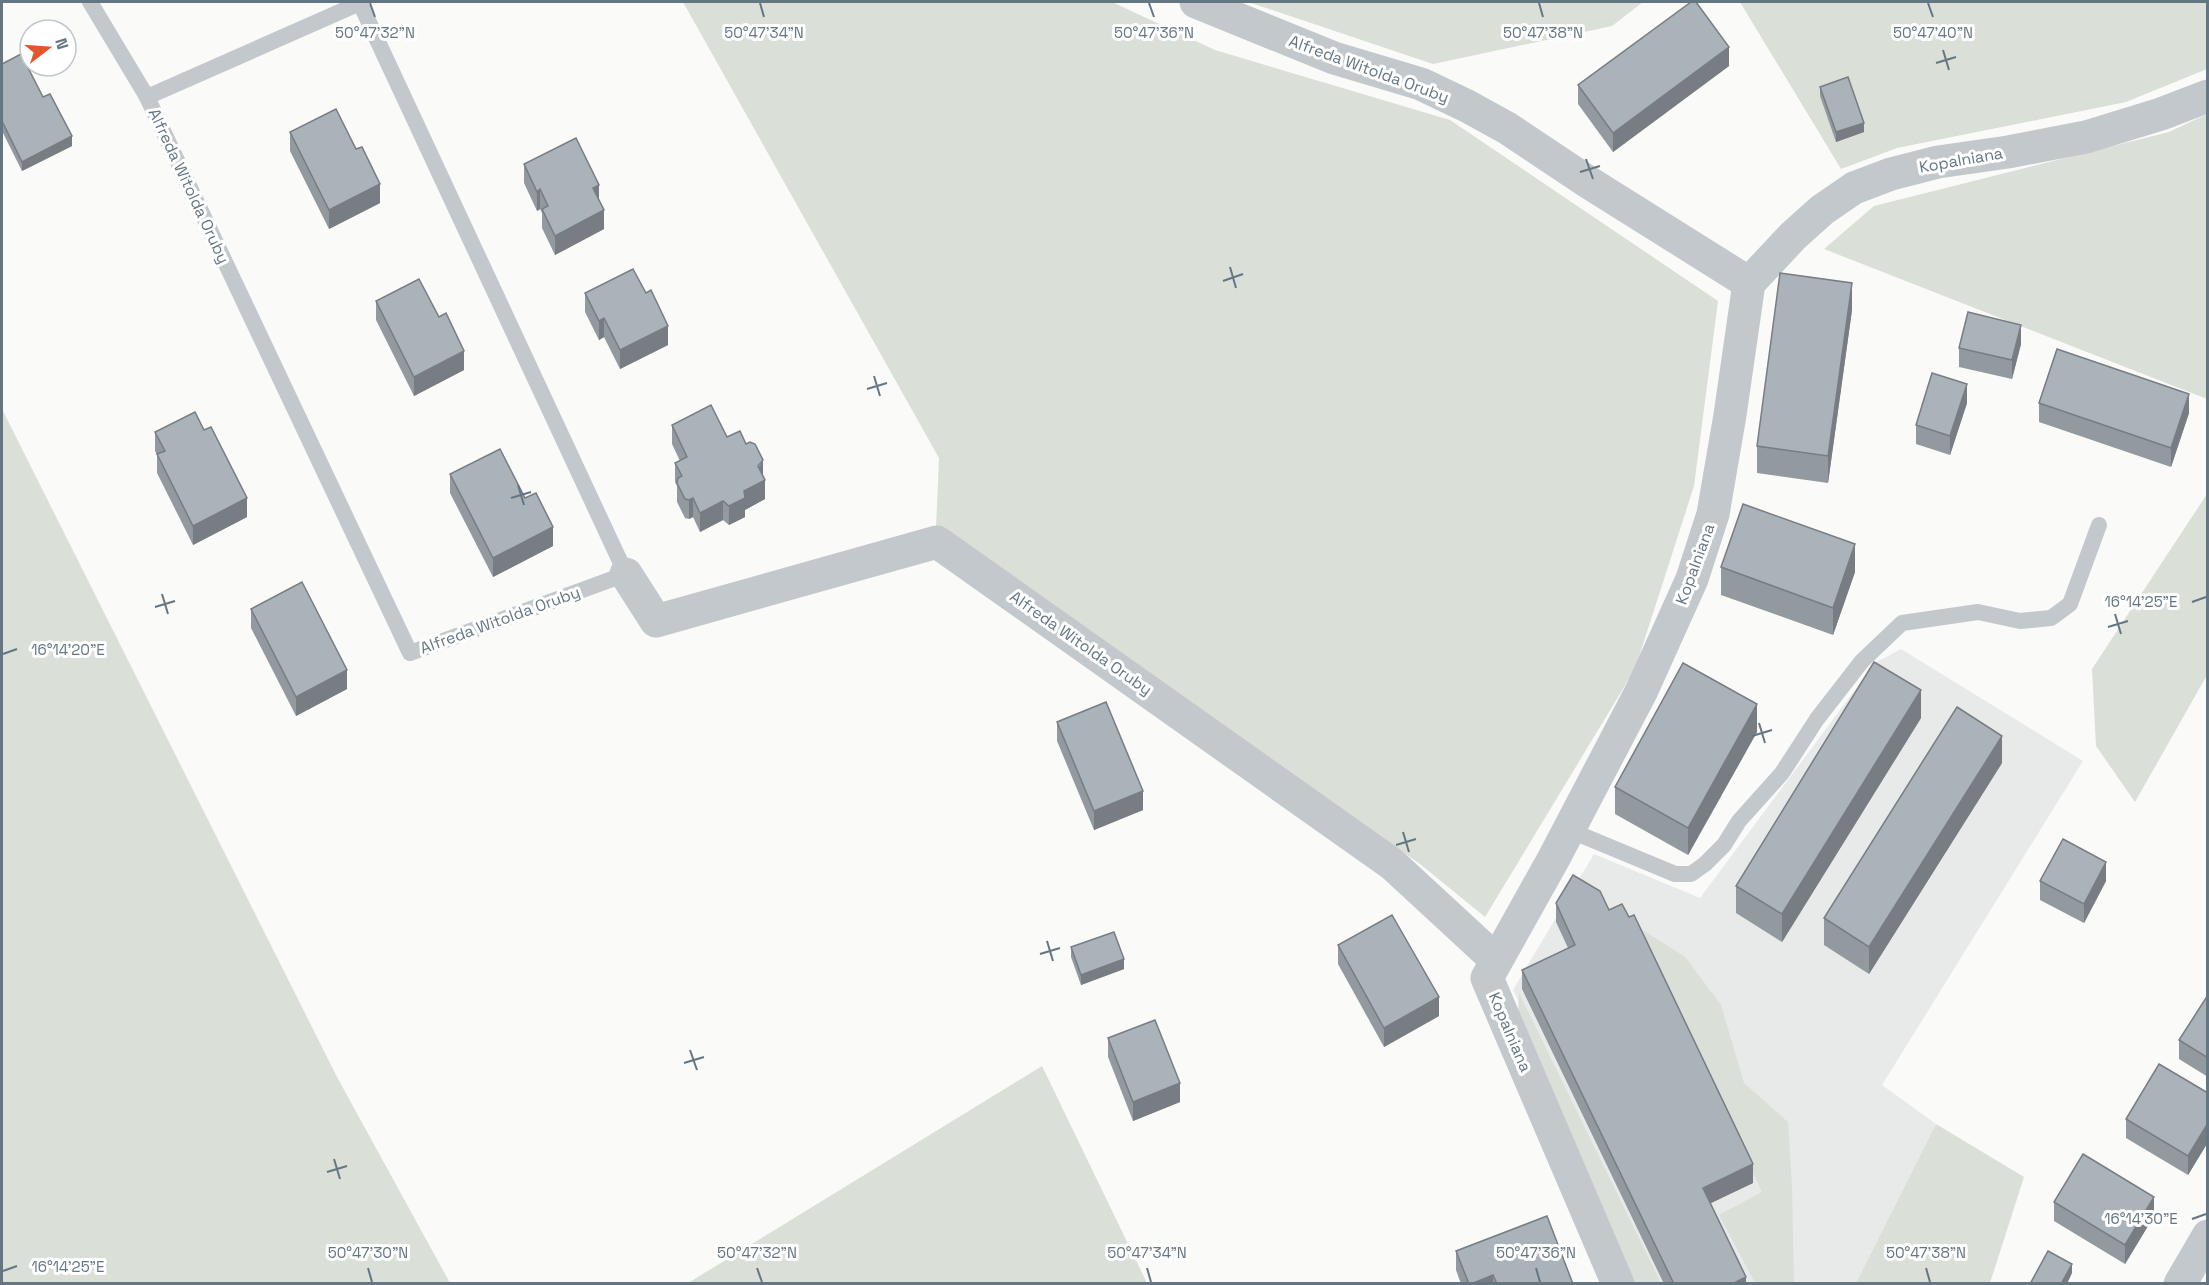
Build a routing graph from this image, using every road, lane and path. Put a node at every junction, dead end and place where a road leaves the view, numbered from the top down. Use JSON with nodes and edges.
{"nodes":[{"id":1,"x":90,"y":2,"type":"edge"},
{"id":2,"x":361,"y":2,"type":"edge"},
{"id":3,"x":1196,"y":2,"type":"edge"},
{"id":4,"x":2208,"y":96,"type":"edge"},
{"id":5,"x":147,"y":97,"type":"junction"},
{"id":6,"x":1749,"y":283,"type":"junction"},
{"id":7,"x":2100,"y":525,"type":"dead end"},
{"id":8,"x":626,"y":574,"type":"junction"},
{"id":9,"x":1569,"y":830,"type":"junction"},
{"id":10,"x":1496,"y":960,"type":"junction"},
{"id":11,"x":2208,"y":1236,"type":"edge"},
{"id":12,"x":1618,"y":1284,"type":"edge"},
{"id":13,"x":2180,"y":1284,"type":"edge"}],
"edges":[{"from":1,"to":5,"type":"lane"},
{"from":2,"to":5,"type":"lane","name":"Alfreda Witolda Oruby"},
{"from":2,"to":8,"type":"lane","name":"Alfreda Witolda Oruby"},
{"from":3,"to":6,"type":"street","name":"Alfreda Witolda Oruby"},
{"from":4,"to":6,"type":"street","name":"Kopalniana"},
{"from":5,"to":8,"type":"lane","name":"Alfreda Witolda Oruby"},
{"from":6,"to":9,"type":"street","name":"Kopalniana"},
{"from":7,"to":9,"type":"lane"},
{"from":8,"to":10,"type":"street","name":"Alfreda Witolda Oruby"},
{"from":9,"to":10,"type":"street","name":"Kopalniana"},
{"from":10,"to":12,"type":"street","name":"Kopalniana"},
{"from":11,"to":13,"type":"street"}]}
